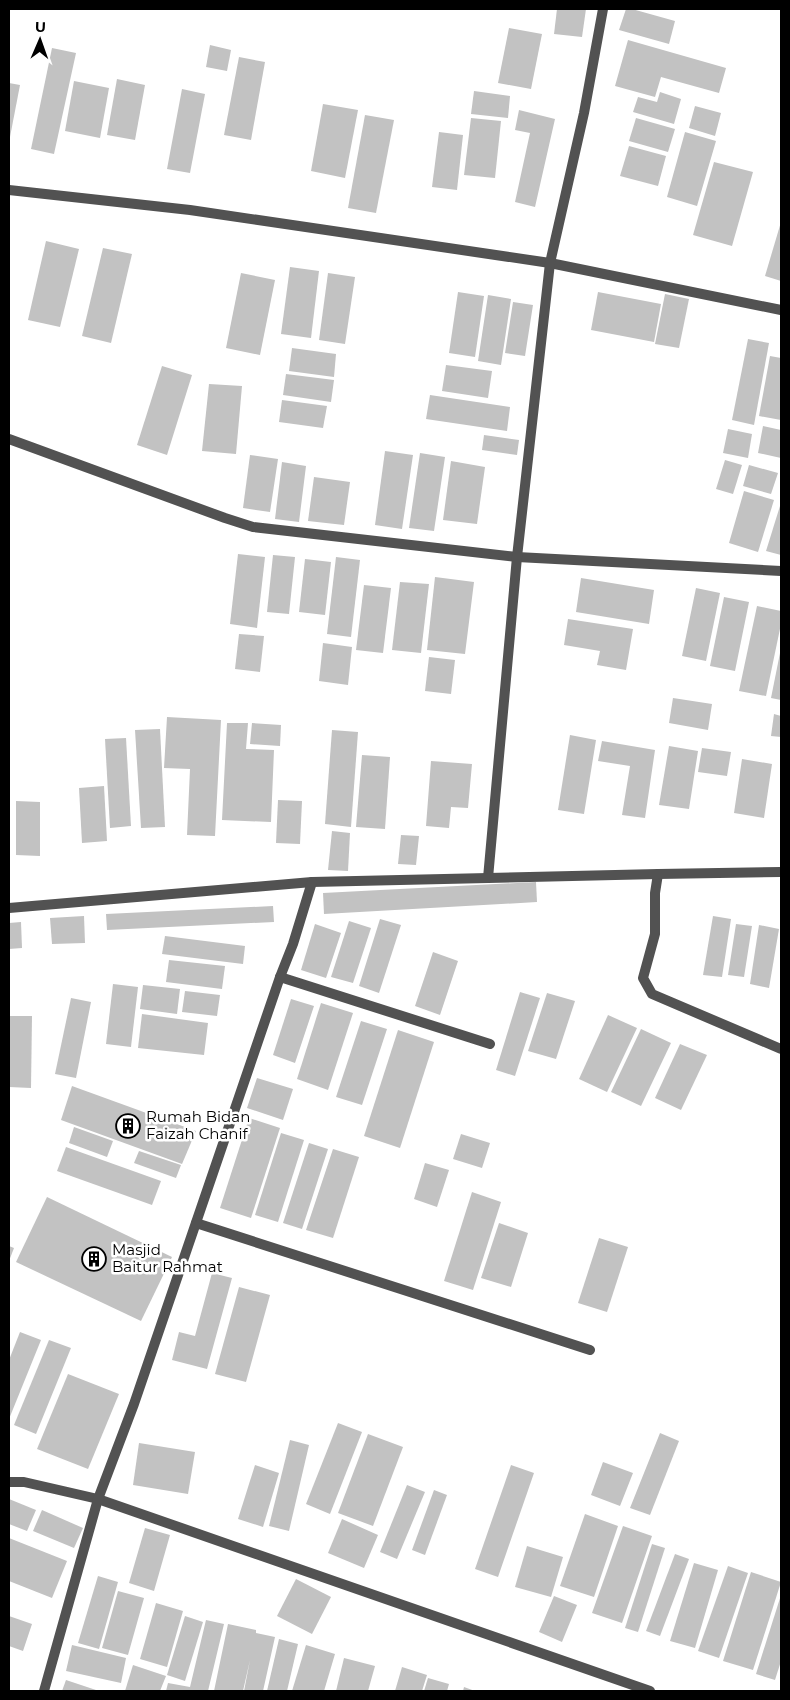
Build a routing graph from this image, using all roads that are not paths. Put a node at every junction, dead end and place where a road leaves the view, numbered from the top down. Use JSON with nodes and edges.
{"nodes":[{"id":1,"x":603,"y":9,"type":"edge"},
{"id":2,"x":9,"y":190,"type":"edge"},
{"id":3,"x":550,"y":263,"type":"junction"},
{"id":4,"x":781,"y":310,"type":"edge"},
{"id":5,"x":9,"y":439,"type":"edge"},
{"id":6,"x":517,"y":557,"type":"junction"},
{"id":7,"x":781,"y":571,"type":"edge"},
{"id":8,"x":781,"y":872,"type":"edge"},
{"id":9,"x":658,"y":874,"type":"junction"},
{"id":10,"x":488,"y":878,"type":"junction"},
{"id":11,"x":312,"y":882,"type":"junction"},
{"id":12,"x":9,"y":908,"type":"edge"},
{"id":13,"x":280,"y":977,"type":"junction"},
{"id":14,"x":490,"y":1044,"type":"dead end"},
{"id":15,"x":781,"y":1048,"type":"edge"},
{"id":16,"x":196,"y":1223,"type":"junction"},
{"id":17,"x":590,"y":1350,"type":"dead end"},
{"id":18,"x":9,"y":1482,"type":"edge"},
{"id":19,"x":98,"y":1500,"type":"junction"},
{"id":20,"x":44,"y":1691,"type":"edge"},
{"id":21,"x":650,"y":1691,"type":"edge"}],
"edges":[{"from":1,"to":3,"type":"street"},
{"from":2,"to":3,"type":"street"},
{"from":3,"to":4,"type":"street"},
{"from":3,"to":6,"type":"street"},
{"from":5,"to":6,"type":"street"},
{"from":6,"to":7,"type":"street"},
{"from":6,"to":10,"type":"street"},
{"from":8,"to":9,"type":"street"},
{"from":9,"to":10,"type":"street"},
{"from":9,"to":15,"type":"street"},
{"from":10,"to":11,"type":"street"},
{"from":11,"to":12,"type":"street"},
{"from":11,"to":13,"type":"street"},
{"from":13,"to":14,"type":"street"},
{"from":13,"to":16,"type":"street"},
{"from":16,"to":17,"type":"street"},
{"from":16,"to":19,"type":"street"},
{"from":18,"to":19,"type":"street"},
{"from":19,"to":20,"type":"street"},
{"from":19,"to":21,"type":"street"}]}
